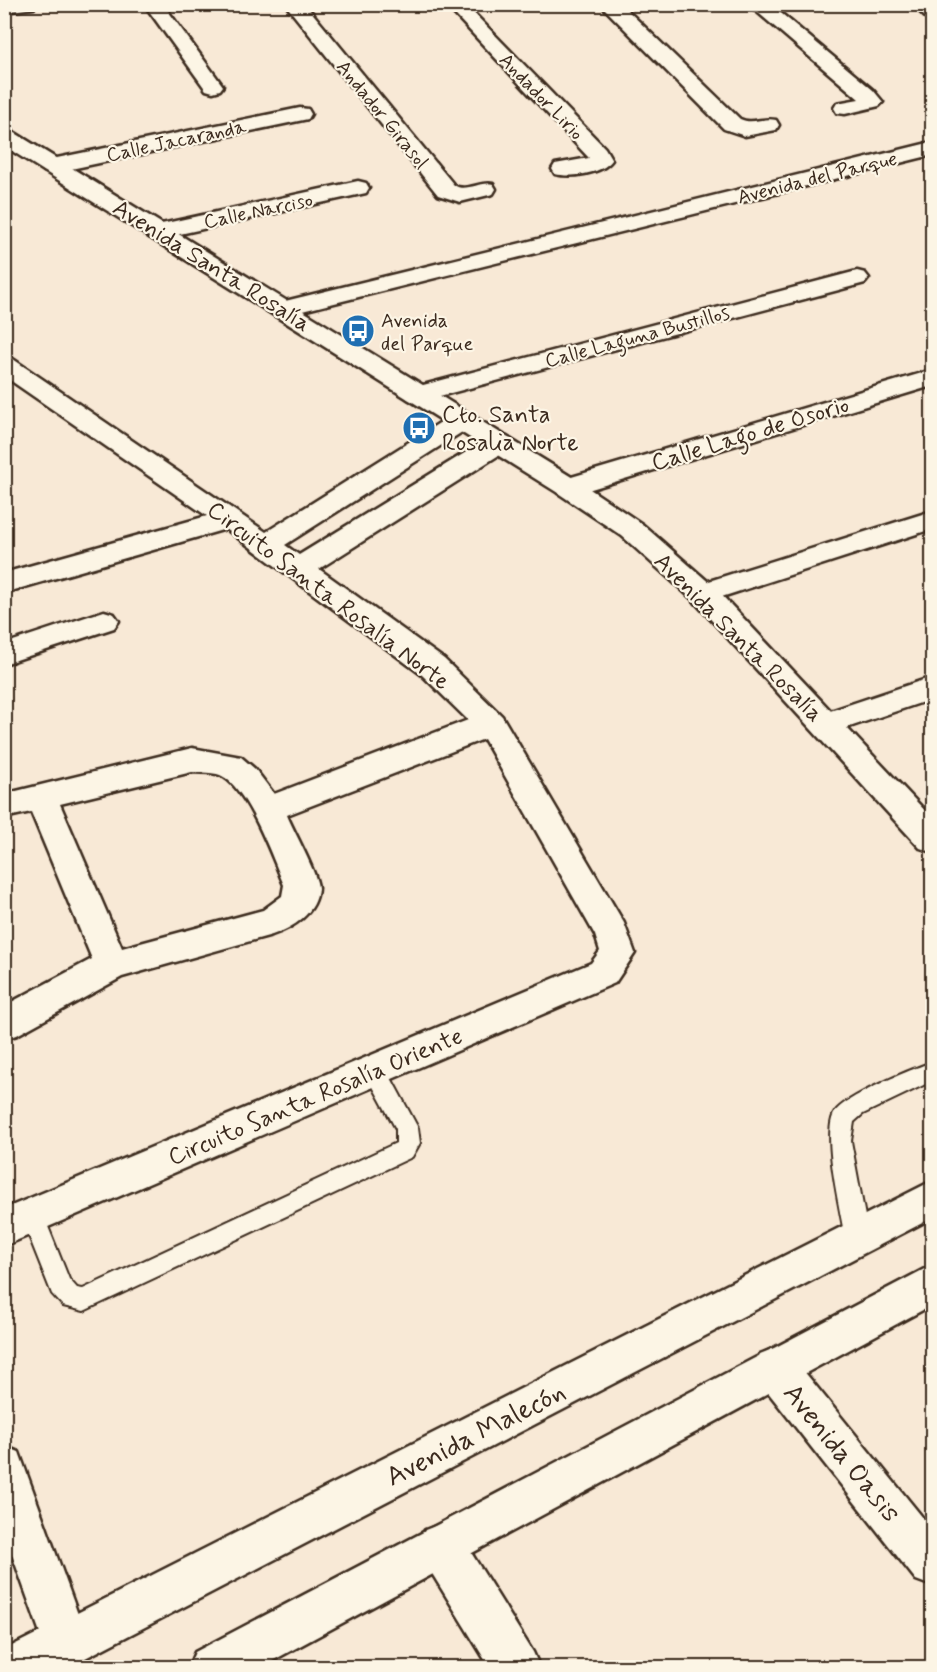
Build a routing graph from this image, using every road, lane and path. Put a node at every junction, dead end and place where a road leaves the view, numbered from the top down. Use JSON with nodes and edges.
{"nodes":[{"id":1,"x":27,"y":4,"type":"edge"},
{"id":2,"x":153,"y":4,"type":"edge"},
{"id":3,"x":294,"y":4,"type":"edge"},
{"id":4,"x":453,"y":4,"type":"edge"},
{"id":5,"x":609,"y":4,"type":"edge"},
{"id":6,"x":757,"y":4,"type":"edge"},
{"id":7,"x":921,"y":4,"type":"edge"},
{"id":8,"x":4,"y":6,"type":"edge"},
{"id":9,"x":933,"y":13,"type":"edge"},
{"id":10,"x":213,"y":86,"type":"dead end"},
{"id":11,"x":845,"y":108,"type":"dead end"},
{"id":12,"x":300,"y":114,"type":"dead end"},
{"id":13,"x":768,"y":125,"type":"dead end"},
{"id":14,"x":4,"y":136,"type":"edge"},
{"id":15,"x":933,"y":149,"type":"edge"},
{"id":16,"x":52,"y":166,"type":"junction"},
{"id":17,"x":563,"y":170,"type":"dead end"},
{"id":18,"x":358,"y":188,"type":"dead end"},
{"id":19,"x":485,"y":189,"type":"dead end"},
{"id":20,"x":157,"y":232,"type":"junction"},
{"id":21,"x":857,"y":278,"type":"dead end"},
{"id":22,"x":282,"y":309,"type":"junction"},
{"id":23,"x":4,"y":364,"type":"edge"},
{"id":24,"x":933,"y":378,"type":"edge"},
{"id":25,"x":417,"y":394,"type":"junction"},
{"id":26,"x":461,"y":421,"type":"junction"},
{"id":27,"x":498,"y":444,"type":"junction"},
{"id":28,"x":568,"y":488,"type":"junction"},
{"id":29,"x":230,"y":519,"type":"junction"},
{"id":30,"x":933,"y":520,"type":"edge"},
{"id":31,"x":264,"y":546,"type":"junction"},
{"id":32,"x":297,"y":570,"type":"junction"},
{"id":33,"x":4,"y":583,"type":"edge"},
{"id":34,"x":703,"y":593,"type":"junction"},
{"id":35,"x":104,"y":621,"type":"dead end"},
{"id":36,"x":5,"y":656,"type":"edge"},
{"id":37,"x":933,"y":688,"type":"edge"},
{"id":38,"x":491,"y":724,"type":"junction"},
{"id":39,"x":826,"y":724,"type":"junction"},
{"id":40,"x":41,"y":797,"type":"junction"},
{"id":41,"x":4,"y":806,"type":"edge"},
{"id":42,"x":268,"y":809,"type":"junction"},
{"id":43,"x":933,"y":839,"type":"edge"},
{"id":44,"x":618,"y":953,"type":"joint"},
{"id":45,"x":112,"y":964,"type":"junction"},
{"id":46,"x":4,"y":1024,"type":"edge"},
{"id":47,"x":375,"y":1070,"type":"junction"},
{"id":48,"x":933,"y":1071,"type":"edge"},
{"id":49,"x":933,"y":1199,"type":"edge"},
{"id":50,"x":19,"y":1222,"type":"edge"},
{"id":51,"x":856,"y":1238,"type":"junction"},
{"id":52,"x":933,"y":1284,"type":"edge"},
{"id":53,"x":775,"y":1368,"type":"junction"},
{"id":54,"x":4,"y":1467,"type":"edge"},
{"id":55,"x":441,"y":1546,"type":"junction"},
{"id":56,"x":933,"y":1564,"type":"edge"},
{"id":57,"x":65,"y":1642,"type":"junction"},
{"id":58,"x":17,"y":1668,"type":"edge"},
{"id":59,"x":211,"y":1668,"type":"edge"},
{"id":60,"x":517,"y":1668,"type":"edge"}],
"edges":[{"from":1,"to":8,"type":"street"},
{"from":2,"to":10,"type":"street"},
{"from":3,"to":19,"type":"street","name":"Andador Girasol"},
{"from":4,"to":17,"type":"street","name":"Andador Lirio"},
{"from":5,"to":13,"type":"street"},
{"from":6,"to":11,"type":"street"},
{"from":7,"to":9,"type":"street"},
{"from":12,"to":16,"type":"street","name":"Calle Jacaranda"},
{"from":14,"to":16,"type":"street","name":"Avenida Santa Rosalía"},
{"from":15,"to":22,"type":"street","name":"Avenida del Parque"},
{"from":16,"to":20,"type":"street","name":"Avenida Santa Rosalía"},
{"from":18,"to":20,"type":"street","name":"Calle Narciso"},
{"from":20,"to":22,"type":"street","name":"Avenida Santa Rosalía"},
{"from":21,"to":25,"type":"street","name":"Calle Laguna Bustillos"},
{"from":22,"to":25,"type":"street","name":"Avenida Santa Rosalía"},
{"from":23,"to":29,"type":"street","name":"Circuito Santa Rosalía Norte"},
{"from":24,"to":28,"type":"street","name":"Calle Lago de Osorio"},
{"from":25,"to":26,"type":"street","name":"Avenida Santa Rosalía"},
{"from":26,"to":27,"type":"street","name":"Avenida Santa Rosalía"},
{"from":26,"to":31,"type":"street"},
{"from":27,"to":28,"type":"street","name":"Avenida Santa Rosalía"},
{"from":27,"to":32,"type":"street"},
{"from":28,"to":34,"type":"street","name":"Avenida Santa Rosalía"},
{"from":29,"to":31,"type":"street","name":"Circuito Santa Rosalía Norte"},
{"from":29,"to":33,"type":"street"},
{"from":30,"to":34,"type":"street"},
{"from":31,"to":32,"type":"street","name":"Circuito Santa Rosalía Norte"},
{"from":32,"to":38,"type":"street","name":"Circuito Santa Rosalía Norte"},
{"from":34,"to":39,"type":"street","name":"Avenida Santa Rosalía"},
{"from":35,"to":36,"type":"street"},
{"from":37,"to":39,"type":"street"},
{"from":38,"to":42,"type":"street"},
{"from":38,"to":44,"type":"street","name":"Circuito Santa Rosalía Norte"},
{"from":39,"to":43,"type":"street","name":"Avenida Santa Rosalía"},
{"from":40,"to":41,"type":"street"},
{"from":40,"to":42,"type":"street"},
{"from":40,"to":45,"type":"street"},
{"from":42,"to":45,"type":"street"},
{"from":44,"to":47,"type":"street","name":"Circuito Santa Rosalía Oriente"},
{"from":45,"to":46,"type":"street"},
{"from":47,"to":50,"type":"street","name":"Circuito Santa Rosalía Oriente"},
{"from":47,"to":50,"type":"lane"},
{"from":48,"to":51,"type":"lane"},
{"from":49,"to":51,"type":"street","name":"Avenida Malecón"},
{"from":51,"to":57,"type":"street","name":"Avenida Malecón"},
{"from":52,"to":53,"type":"street"},
{"from":53,"to":55,"type":"street"},
{"from":53,"to":56,"type":"street","name":"Avenida Oasis"},
{"from":54,"to":57,"type":"street"},
{"from":55,"to":59,"type":"street"},
{"from":55,"to":60,"type":"street"},
{"from":57,"to":58,"type":"street","name":"Avenida Malecón"}]}
